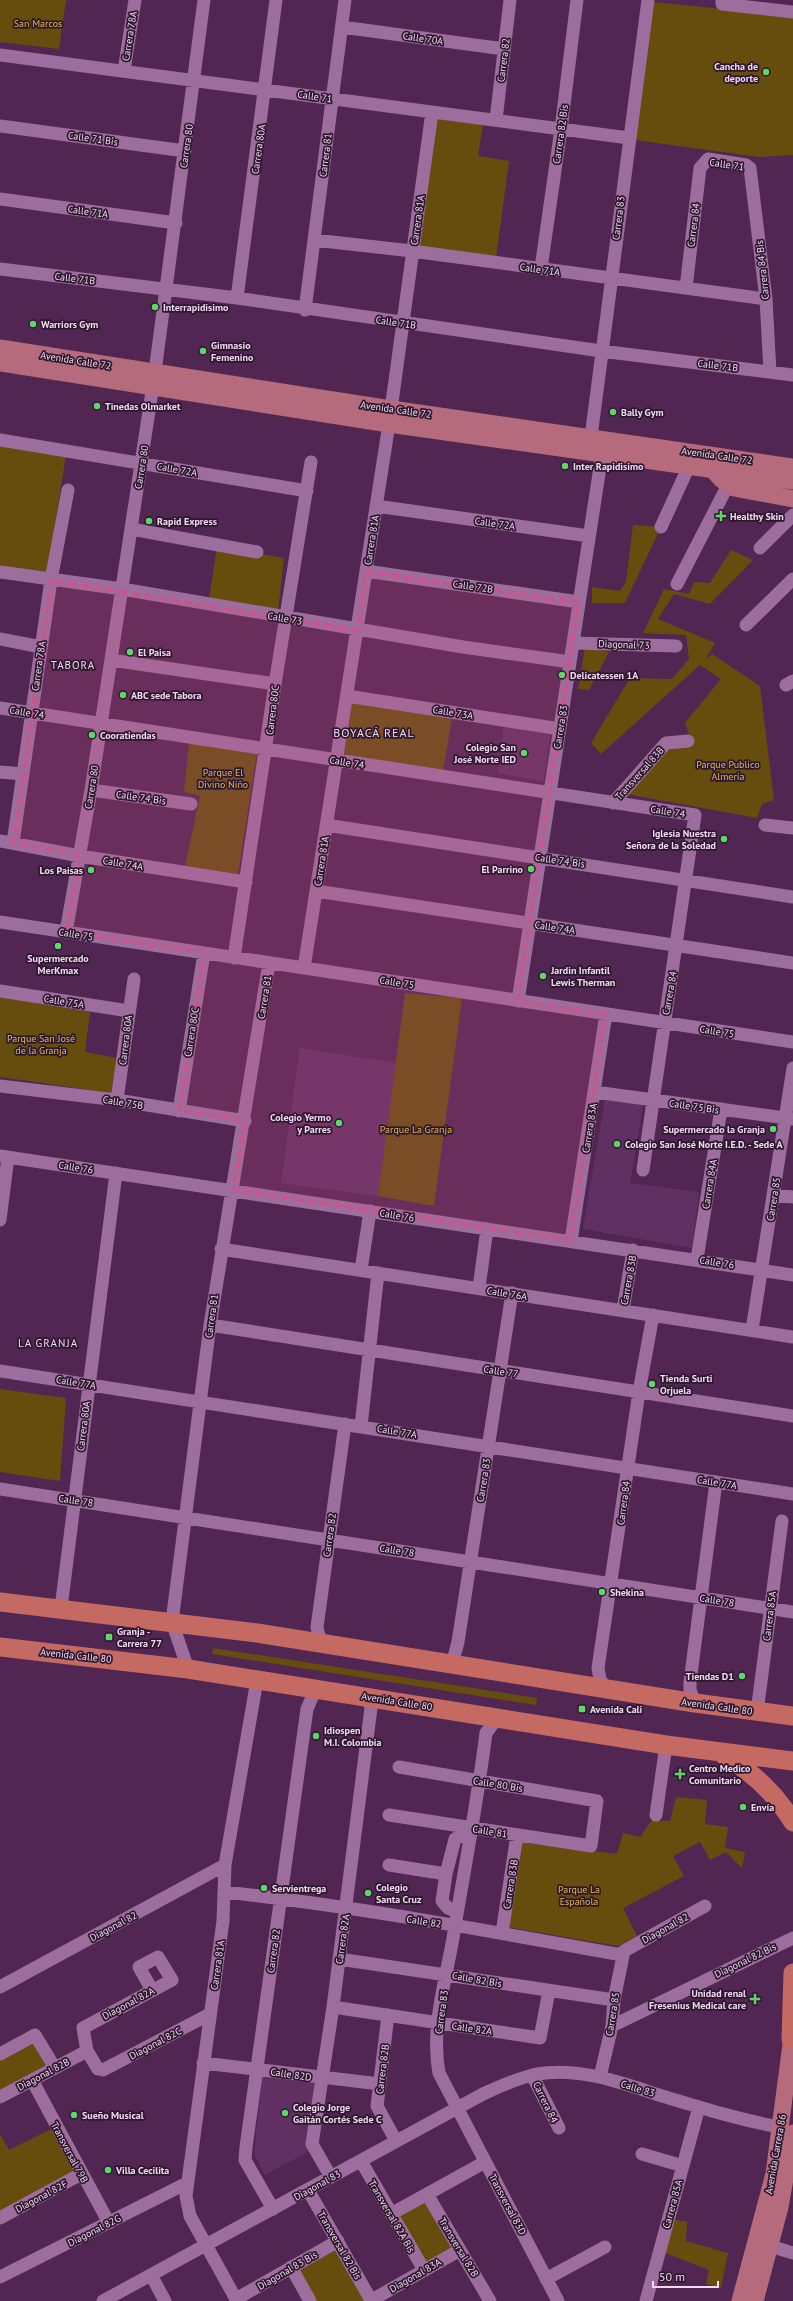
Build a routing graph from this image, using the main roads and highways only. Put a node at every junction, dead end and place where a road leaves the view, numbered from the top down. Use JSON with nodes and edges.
{"nodes":[{"id":1,"x":0,"y":348,"type":"edge"},
{"id":2,"x":0,"y":363,"type":"edge"},
{"id":3,"x":154,"y":380,"type":"junction"},
{"id":4,"x":390,"y":417,"type":"junction"},
{"id":5,"x":793,"y":467,"type":"edge"},
{"id":6,"x":712,"y":469,"type":"junction"},
{"id":7,"x":793,"y":481,"type":"edge"},
{"id":8,"x":793,"y":498,"type":"edge"},
{"id":9,"x":0,"y":1602,"type":"edge"},
{"id":10,"x":0,"y":1647,"type":"edge"},
{"id":11,"x":793,"y":1707,"type":"edge"},
{"id":12,"x":762,"y":1712,"type":"junction"},
{"id":13,"x":793,"y":1716,"type":"edge"},
{"id":14,"x":718,"y":1753,"type":"junction"},
{"id":15,"x":793,"y":1761,"type":"edge"},
{"id":16,"x":793,"y":1822,"type":"edge"},
{"id":17,"x":793,"y":1974,"type":"edge"},
{"id":18,"x":792,"y":2034,"type":"edge"},
{"id":19,"x":784,"y":2133,"type":"edge"},
{"id":20,"x":740,"y":2301,"type":"edge"},
{"id":21,"x":755,"y":2301,"type":"edge"}],
"edges":[{"from":1,"to":3,"type":"main road","name":"Avenida Calle 72"},
{"from":2,"to":3,"type":"main road","name":"Avenida Calle 72"},
{"from":3,"to":4,"type":"main road","name":"Avenida Calle 72"},
{"from":4,"to":5,"type":"main road","name":"Avenida Calle 72"},
{"from":4,"to":6,"type":"main road","name":"Avenida Calle 72"},
{"from":6,"to":7,"type":"main road","name":"Avenida Calle 72"},
{"from":6,"to":8,"type":"main road"},
{"from":9,"to":12,"type":"highway","name":"Avenida Calle 80"},
{"from":10,"to":14,"type":"highway","name":"Avenida Calle 80"},
{"from":11,"to":12,"type":"highway"},
{"from":12,"to":13,"type":"highway","name":"Avenida Calle 80"},
{"from":14,"to":15,"type":"highway","name":"Avenida Calle 80"},
{"from":14,"to":16,"type":"highway"},
{"from":17,"to":18,"type":"highway"},
{"from":18,"to":19,"type":"main road","name":"Avenida Carrera 86"},
{"from":19,"to":20,"type":"main road","name":"Avenida Carrera 86"},
{"from":19,"to":21,"type":"main road","name":"Avenida Carrera 86"}]}
